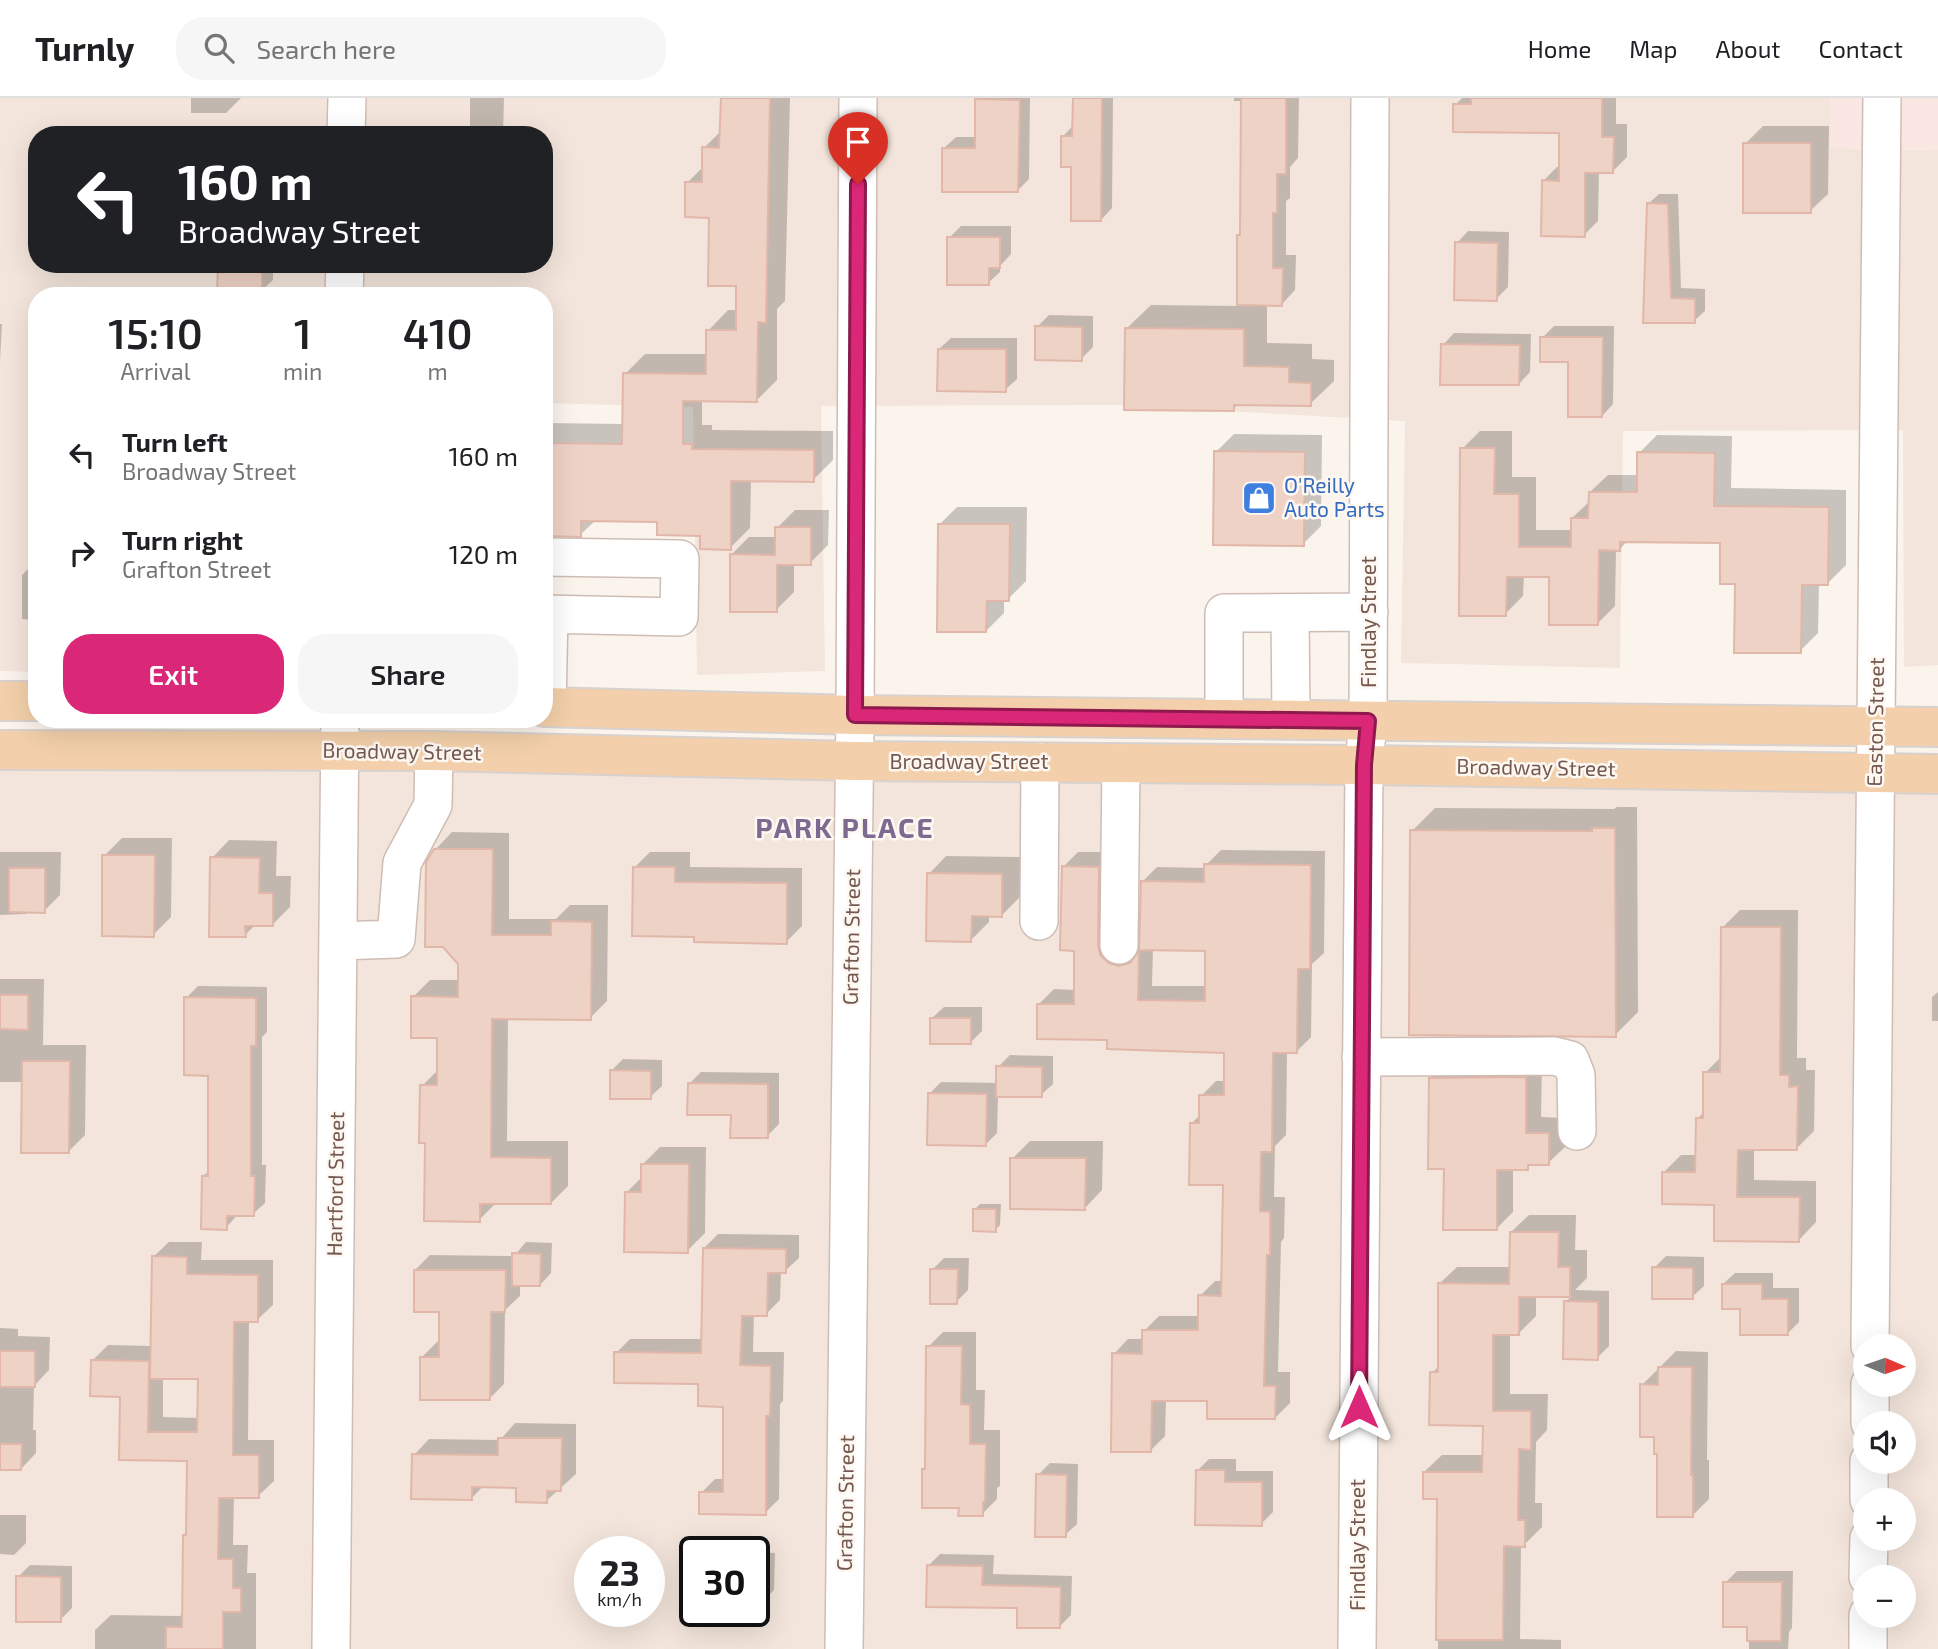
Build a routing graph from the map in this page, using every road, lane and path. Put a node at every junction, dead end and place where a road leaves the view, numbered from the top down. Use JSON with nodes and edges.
{"nodes":[{"id":1,"x":347,"y":98,"type":"edge"},
{"id":2,"x":859,"y":98,"type":"edge"},
{"id":3,"x":1370,"y":98,"type":"edge"},
{"id":4,"x":1882,"y":98,"type":"edge"},
{"id":5,"x":346,"y":126,"type":"edge"},
{"id":6,"x":553,"y":557,"type":"edge"},
{"id":7,"x":1368,"y":612,"type":"junction"},
{"id":8,"x":1290,"y":613,"type":"junction"},
{"id":9,"x":553,"y":614,"type":"edge"},
{"id":10,"x":0,"y":701,"type":"edge"},
{"id":11,"x":28,"y":701,"type":"edge"},
{"id":12,"x":553,"y":707,"type":"edge"},
{"id":13,"x":855,"y":715,"type":"junction"},
{"id":14,"x":1224,"y":719,"type":"junction"},
{"id":15,"x":1291,"y":720,"type":"junction"},
{"id":16,"x":1368,"y":721,"type":"junction"},
{"id":17,"x":1876,"y":726,"type":"junction"},
{"id":18,"x":1938,"y":727,"type":"edge"},
{"id":19,"x":340,"y":735,"type":"edge"},
{"id":20,"x":0,"y":750,"type":"edge"},
{"id":21,"x":435,"y":751,"type":"junction"},
{"id":22,"x":855,"y":761,"type":"junction"},
{"id":23,"x":1040,"y":762,"type":"junction"},
{"id":24,"x":1121,"y":763,"type":"junction"},
{"id":25,"x":1364,"y":765,"type":"junction"},
{"id":26,"x":1875,"y":774,"type":"junction"},
{"id":27,"x":1938,"y":774,"type":"edge"},
{"id":28,"x":1039,"y":921,"type":"dead end"},
{"id":29,"x":338,"y":941,"type":"junction"},
{"id":30,"x":1119,"y":945,"type":"dead end"},
{"id":31,"x":1360,"y":1057,"type":"junction"},
{"id":32,"x":1577,"y":1131,"type":"dead end"},
{"id":33,"x":1870,"y":1334,"type":"edge"},
{"id":34,"x":1868,"y":1628,"type":"edge"},
{"id":35,"x":331,"y":1649,"type":"edge"},
{"id":36,"x":844,"y":1649,"type":"edge"},
{"id":37,"x":1357,"y":1649,"type":"edge"},
{"id":38,"x":1868,"y":1649,"type":"edge"}],
"edges":[{"from":1,"to":5,"type":"street"},
{"from":2,"to":13,"type":"street","name":"Grafton Street"},
{"from":3,"to":7,"type":"street","name":"Findlay Street"},
{"from":4,"to":17,"type":"street","name":"Easton Street"},
{"from":6,"to":9,"type":"street"},
{"from":7,"to":8,"type":"street"},
{"from":7,"to":16,"type":"street","name":"Findlay Street"},
{"from":8,"to":14,"type":"street"},
{"from":8,"to":15,"type":"street"},
{"from":10,"to":11,"type":"main road"},
{"from":12,"to":13,"type":"main road"},
{"from":13,"to":14,"type":"main road"},
{"from":13,"to":22,"type":"street","name":"Grafton Street"},
{"from":14,"to":15,"type":"main road"},
{"from":15,"to":16,"type":"main road"},
{"from":16,"to":17,"type":"main road"},
{"from":16,"to":25,"type":"street","name":"Findlay Street"},
{"from":17,"to":18,"type":"main road"},
{"from":17,"to":26,"type":"street","name":"Easton Street"},
{"from":19,"to":20,"type":"main road","name":"Broadway Street"},
{"from":19,"to":21,"type":"main road","name":"Broadway Street"},
{"from":19,"to":29,"type":"street","name":"Hartford Street"},
{"from":21,"to":22,"type":"main road","name":"Broadway Street"},
{"from":21,"to":29,"type":"street"},
{"from":22,"to":23,"type":"main road","name":"Broadway Street"},
{"from":22,"to":36,"type":"street","name":"Grafton Street"},
{"from":23,"to":24,"type":"main road","name":"Broadway Street"},
{"from":23,"to":28,"type":"street"},
{"from":24,"to":25,"type":"main road","name":"Broadway Street"},
{"from":24,"to":30,"type":"street"},
{"from":25,"to":26,"type":"main road","name":"Broadway Street"},
{"from":25,"to":31,"type":"street","name":"Findlay Street"},
{"from":26,"to":27,"type":"main road","name":"Broadway Street"},
{"from":26,"to":33,"type":"street","name":"Easton Street"},
{"from":29,"to":35,"type":"street","name":"Hartford Street"},
{"from":31,"to":32,"type":"street"},
{"from":31,"to":37,"type":"street","name":"Findlay Street"},
{"from":34,"to":38,"type":"street"}]}
